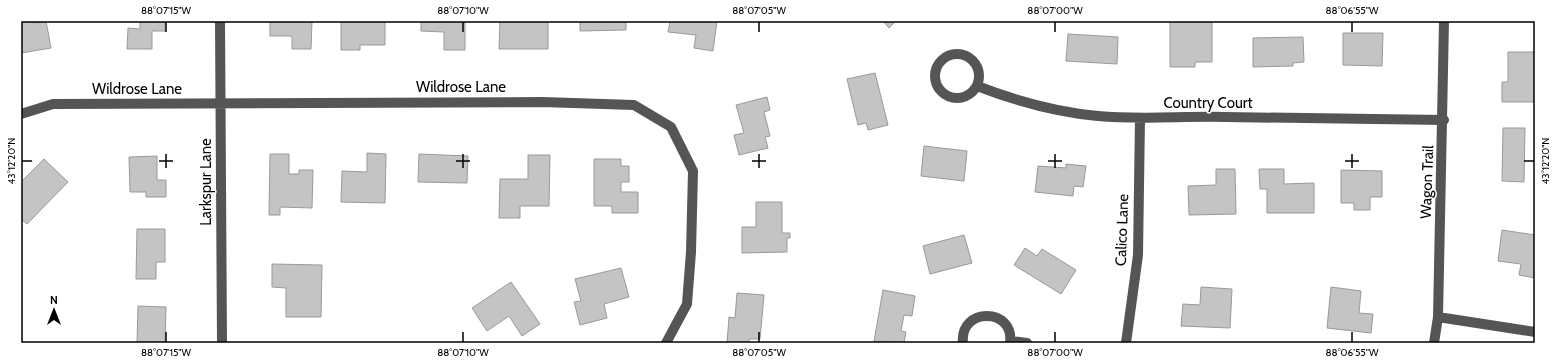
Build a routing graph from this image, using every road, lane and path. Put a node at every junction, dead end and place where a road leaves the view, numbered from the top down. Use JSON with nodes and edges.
{"nodes":[{"id":1,"x":220,"y":21,"type":"edge"},
{"id":2,"x":1444,"y":21,"type":"edge"},
{"id":3,"x":977,"y":86,"type":"junction"},
{"id":4,"x":220,"y":104,"type":"junction"},
{"id":5,"x":21,"y":114,"type":"edge"},
{"id":6,"x":1140,"y":118,"type":"junction"},
{"id":7,"x":1444,"y":120,"type":"junction"},
{"id":8,"x":1438,"y":317,"type":"junction"},
{"id":9,"x":1535,"y":332,"type":"edge"},
{"id":10,"x":1011,"y":342,"type":"edge"},
{"id":11,"x":222,"y":343,"type":"edge"},
{"id":12,"x":666,"y":343,"type":"edge"},
{"id":13,"x":963,"y":343,"type":"edge"},
{"id":14,"x":1028,"y":343,"type":"edge"},
{"id":15,"x":1126,"y":343,"type":"edge"},
{"id":16,"x":1434,"y":343,"type":"edge"}],
"edges":[{"from":1,"to":4,"type":"street","name":"Larkspur Lane"},
{"from":2,"to":7,"type":"street","name":"Wagon Trail"},
{"from":3,"to":3,"type":"street"},
{"from":3,"to":6,"type":"street","name":"Country Court"},
{"from":4,"to":5,"type":"street","name":"Wildrose Lane"},
{"from":4,"to":11,"type":"street","name":"Larkspur Lane"},
{"from":4,"to":12,"type":"street","name":"Wildrose Lane"},
{"from":6,"to":7,"type":"street","name":"Country Court"},
{"from":6,"to":15,"type":"street","name":"Calico Lane"},
{"from":7,"to":8,"type":"street","name":"Wagon Trail"},
{"from":8,"to":9,"type":"street"},
{"from":8,"to":16,"type":"street","name":"Wagon Trail"},
{"from":10,"to":13,"type":"street"},
{"from":10,"to":14,"type":"street"}]}
